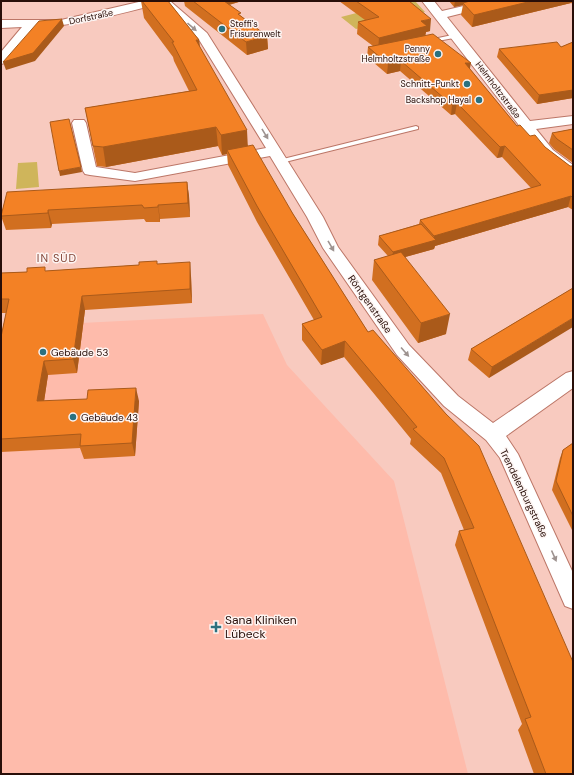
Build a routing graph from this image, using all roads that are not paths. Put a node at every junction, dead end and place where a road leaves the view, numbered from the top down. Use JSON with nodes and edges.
{"nodes":[{"id":1,"x":156,"y":1,"type":"edge"},
{"id":2,"x":163,"y":1,"type":"edge"},
{"id":3,"x":428,"y":1,"type":"edge"},
{"id":4,"x":499,"y":1,"type":"edge"},
{"id":5,"x":440,"y":15,"type":"junction"},
{"id":6,"x":1,"y":24,"type":"edge"},
{"id":7,"x":30,"y":25,"type":"junction"},
{"id":8,"x":457,"y":36,"type":"junction"},
{"id":9,"x":417,"y":43,"type":"edge"},
{"id":10,"x":1,"y":60,"type":"edge"},
{"id":11,"x":573,"y":120,"type":"edge"},
{"id":12,"x":79,"y":123,"type":"dead end"},
{"id":13,"x":526,"y":126,"type":"junction"},
{"id":14,"x":416,"y":128,"type":"dead end"},
{"id":15,"x":278,"y":156,"type":"junction"},
{"id":16,"x":573,"y":172,"type":"edge"},
{"id":17,"x":573,"y":378,"type":"edge"},
{"id":18,"x":494,"y":434,"type":"junction"},
{"id":19,"x":573,"y":598,"type":"edge"}],
"edges":[{"from":1,"to":7,"type":"street","name":"Dorfstraße"},
{"from":2,"to":15,"type":"street","name":"Röntgenstraße","one_way":true},
{"from":3,"to":5,"type":"street","name":"Helmholtzstraße"},
{"from":4,"to":5,"type":"street"},
{"from":5,"to":8,"type":"street","name":"Helmholtzstraße"},
{"from":6,"to":7,"type":"street","name":"Dorfstraße"},
{"from":7,"to":10,"type":"street"},
{"from":8,"to":9,"type":"lane"},
{"from":8,"to":13,"type":"street","name":"Helmholtzstraße"},
{"from":11,"to":13,"type":"street"},
{"from":12,"to":15,"type":"street"},
{"from":13,"to":16,"type":"street","name":"Helmholtzstraße"},
{"from":14,"to":15,"type":"lane"},
{"from":15,"to":18,"type":"street","name":"Röntgenstraße","one_way":true},
{"from":17,"to":18,"type":"street"},
{"from":18,"to":19,"type":"street","name":"Trendelenburgstraße","one_way":true}]}
